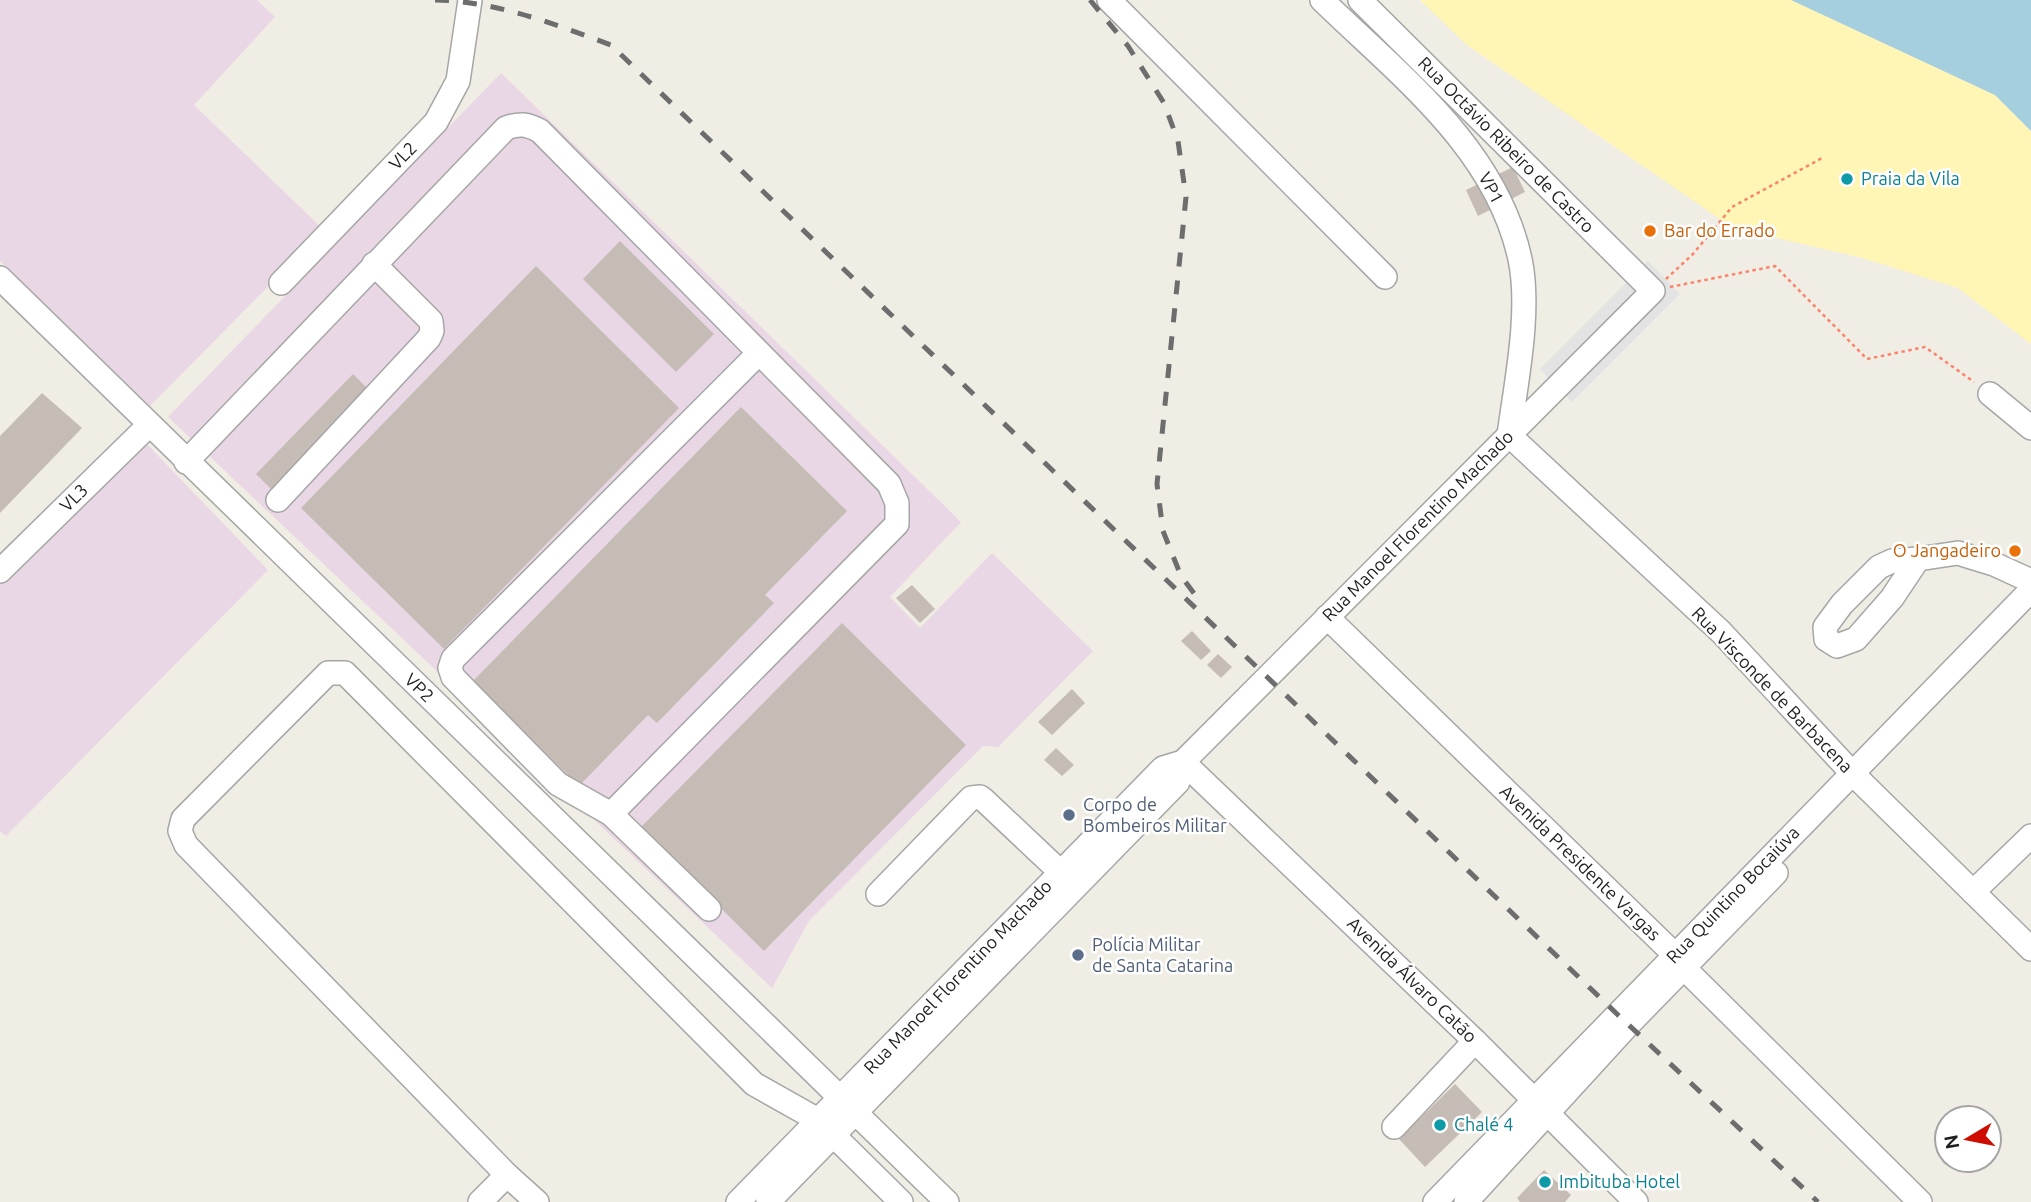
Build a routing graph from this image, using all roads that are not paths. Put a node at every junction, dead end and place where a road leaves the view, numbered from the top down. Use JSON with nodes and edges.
{"nodes":[{"id":1,"x":470,"y":0,"type":"edge"},
{"id":2,"x":1109,"y":0,"type":"edge"},
{"id":3,"x":1322,"y":0,"type":"edge"},
{"id":4,"x":1360,"y":0,"type":"edge"},
{"id":5,"x":374,"y":264,"type":"junction"},
{"id":6,"x":1385,"y":277,"type":"dead end"},
{"id":7,"x":0,"y":278,"type":"edge"},
{"id":8,"x":281,"y":283,"type":"dead end"},
{"id":9,"x":1653,"y":291,"type":"joint"},
{"id":10,"x":759,"y":353,"type":"junction"},
{"id":11,"x":1990,"y":394,"type":"road end"},
{"id":12,"x":149,"y":425,"type":"junction"},
{"id":13,"x":2031,"y":428,"type":"edge"},
{"id":14,"x":1509,"y":435,"type":"junction"},
{"id":15,"x":186,"y":461,"type":"junction"},
{"id":16,"x":278,"y":500,"type":"dead end"},
{"id":17,"x":1918,"y":559,"type":"dead end"},
{"id":18,"x":0,"y":571,"type":"edge"},
{"id":19,"x":2031,"y":581,"type":"edge"},
{"id":20,"x":2031,"y":590,"type":"edge"},
{"id":21,"x":2031,"y":612,"type":"edge"},
{"id":22,"x":1327,"y":617,"type":"junction"},
{"id":23,"x":1962,"y":672,"type":"junction"},
{"id":24,"x":1183,"y":762,"type":"junction"},
{"id":25,"x":1857,"y":779,"type":"junction"},
{"id":26,"x":611,"y":814,"type":"junction"},
{"id":27,"x":2031,"y":836,"type":"edge"},
{"id":28,"x":1068,"y":879,"type":"junction"},
{"id":29,"x":1973,"y":892,"type":"junction"},
{"id":30,"x":878,"y":894,"type":"dead end"},
{"id":31,"x":709,"y":909,"type":"dead end"},
{"id":32,"x":2031,"y":949,"type":"edge"},
{"id":33,"x":1679,"y":961,"type":"junction"},
{"id":34,"x":1475,"y":1041,"type":"junction"},
{"id":35,"x":848,"y":1105,"type":"junction"},
{"id":36,"x":1542,"y":1107,"type":"junction"},
{"id":37,"x":1394,"y":1127,"type":"dead end"},
{"id":38,"x":826,"y":1128,"type":"junction"},
{"id":39,"x":507,"y":1175,"type":"junction"},
{"id":40,"x":480,"y":1202,"type":"edge"},
{"id":41,"x":537,"y":1202,"type":"edge"},
{"id":42,"x":738,"y":1202,"type":"edge"},
{"id":43,"x":768,"y":1202,"type":"edge"},
{"id":44,"x":901,"y":1202,"type":"edge"},
{"id":45,"x":947,"y":1202,"type":"edge"},
{"id":46,"x":1435,"y":1202,"type":"edge"},
{"id":47,"x":1466,"y":1202,"type":"edge"},
{"id":48,"x":1636,"y":1202,"type":"edge"},
{"id":49,"x":1920,"y":1202,"type":"edge"}],
"edges":[{"from":1,"to":8,"type":"street","name":"VL2"},
{"from":2,"to":6,"type":"street"},
{"from":3,"to":14,"type":"street","name":"VP1"},
{"from":4,"to":9,"type":"street","name":"Rua Octávio Ribeiro de Castro"},
{"from":5,"to":10,"type":"street"},
{"from":5,"to":15,"type":"street"},
{"from":5,"to":16,"type":"street"},
{"from":7,"to":12,"type":"street","name":"VP2"},
{"from":9,"to":14,"type":"street","name":"Rua Manoel Florentino Machado"},
{"from":10,"to":26,"type":"street"},
{"from":10,"to":26,"type":"street"},
{"from":11,"to":13,"type":"street"},
{"from":12,"to":15,"type":"street","name":"VP2"},
{"from":12,"to":18,"type":"street","name":"VL3"},
{"from":14,"to":22,"type":"street","name":"Rua Manoel Florentino Machado"},
{"from":14,"to":25,"type":"street","name":"Rua Visconde de Barbacena"},
{"from":15,"to":35,"type":"street","name":"VP2"},
{"from":17,"to":19,"type":"street"},
{"from":20,"to":23,"type":"street","name":"Rua Quintino Bocaiúva"},
{"from":21,"to":23,"type":"street","name":"Rua Quintino Bocaiúva"},
{"from":22,"to":24,"type":"street","name":"Rua Manoel Florentino Machado"},
{"from":22,"to":33,"type":"street","name":"Avenida Presidente Vargas"},
{"from":23,"to":25,"type":"street","name":"Rua Quintino Bocaiúva"},
{"from":24,"to":28,"type":"street","name":"Rua Manoel Florentino Machado"},
{"from":24,"to":34,"type":"street","name":"Avenida Álvaro Catão"},
{"from":25,"to":29,"type":"street","name":"Rua Visconde de Barbacena"},
{"from":25,"to":33,"type":"street","name":"Rua Quintino Bocaiúva"},
{"from":26,"to":31,"type":"street"},
{"from":27,"to":29,"type":"street"},
{"from":28,"to":30,"type":"street"},
{"from":28,"to":35,"type":"street","name":"Rua Manoel Florentino Machado"},
{"from":29,"to":32,"type":"street","name":"Rua Visconde de Barbacena"},
{"from":33,"to":36,"type":"street","name":"Rua Quintino Bocaiúva"},
{"from":33,"to":49,"type":"street","name":"Avenida Presidente Vargas"},
{"from":34,"to":36,"type":"street","name":"Avenida Álvaro Catão"},
{"from":34,"to":37,"type":"street"},
{"from":35,"to":38,"type":"street","name":"Rua Manoel Florentino Machado"},
{"from":35,"to":45,"type":"street","name":"VP2"},
{"from":36,"to":46,"type":"street","name":"Rua Quintino Bocaiúva"},
{"from":36,"to":47,"type":"street","name":"Rua Quintino Bocaiúva"},
{"from":36,"to":48,"type":"street","name":"Avenida Álvaro Catão"},
{"from":38,"to":39,"type":"street"},
{"from":38,"to":42,"type":"street","name":"Rua Manoel Florentino Machado"},
{"from":38,"to":43,"type":"street","name":"Rua Manoel Florentino Machado"},
{"from":38,"to":44,"type":"street"},
{"from":39,"to":40,"type":"street"},
{"from":39,"to":41,"type":"street"}]}
